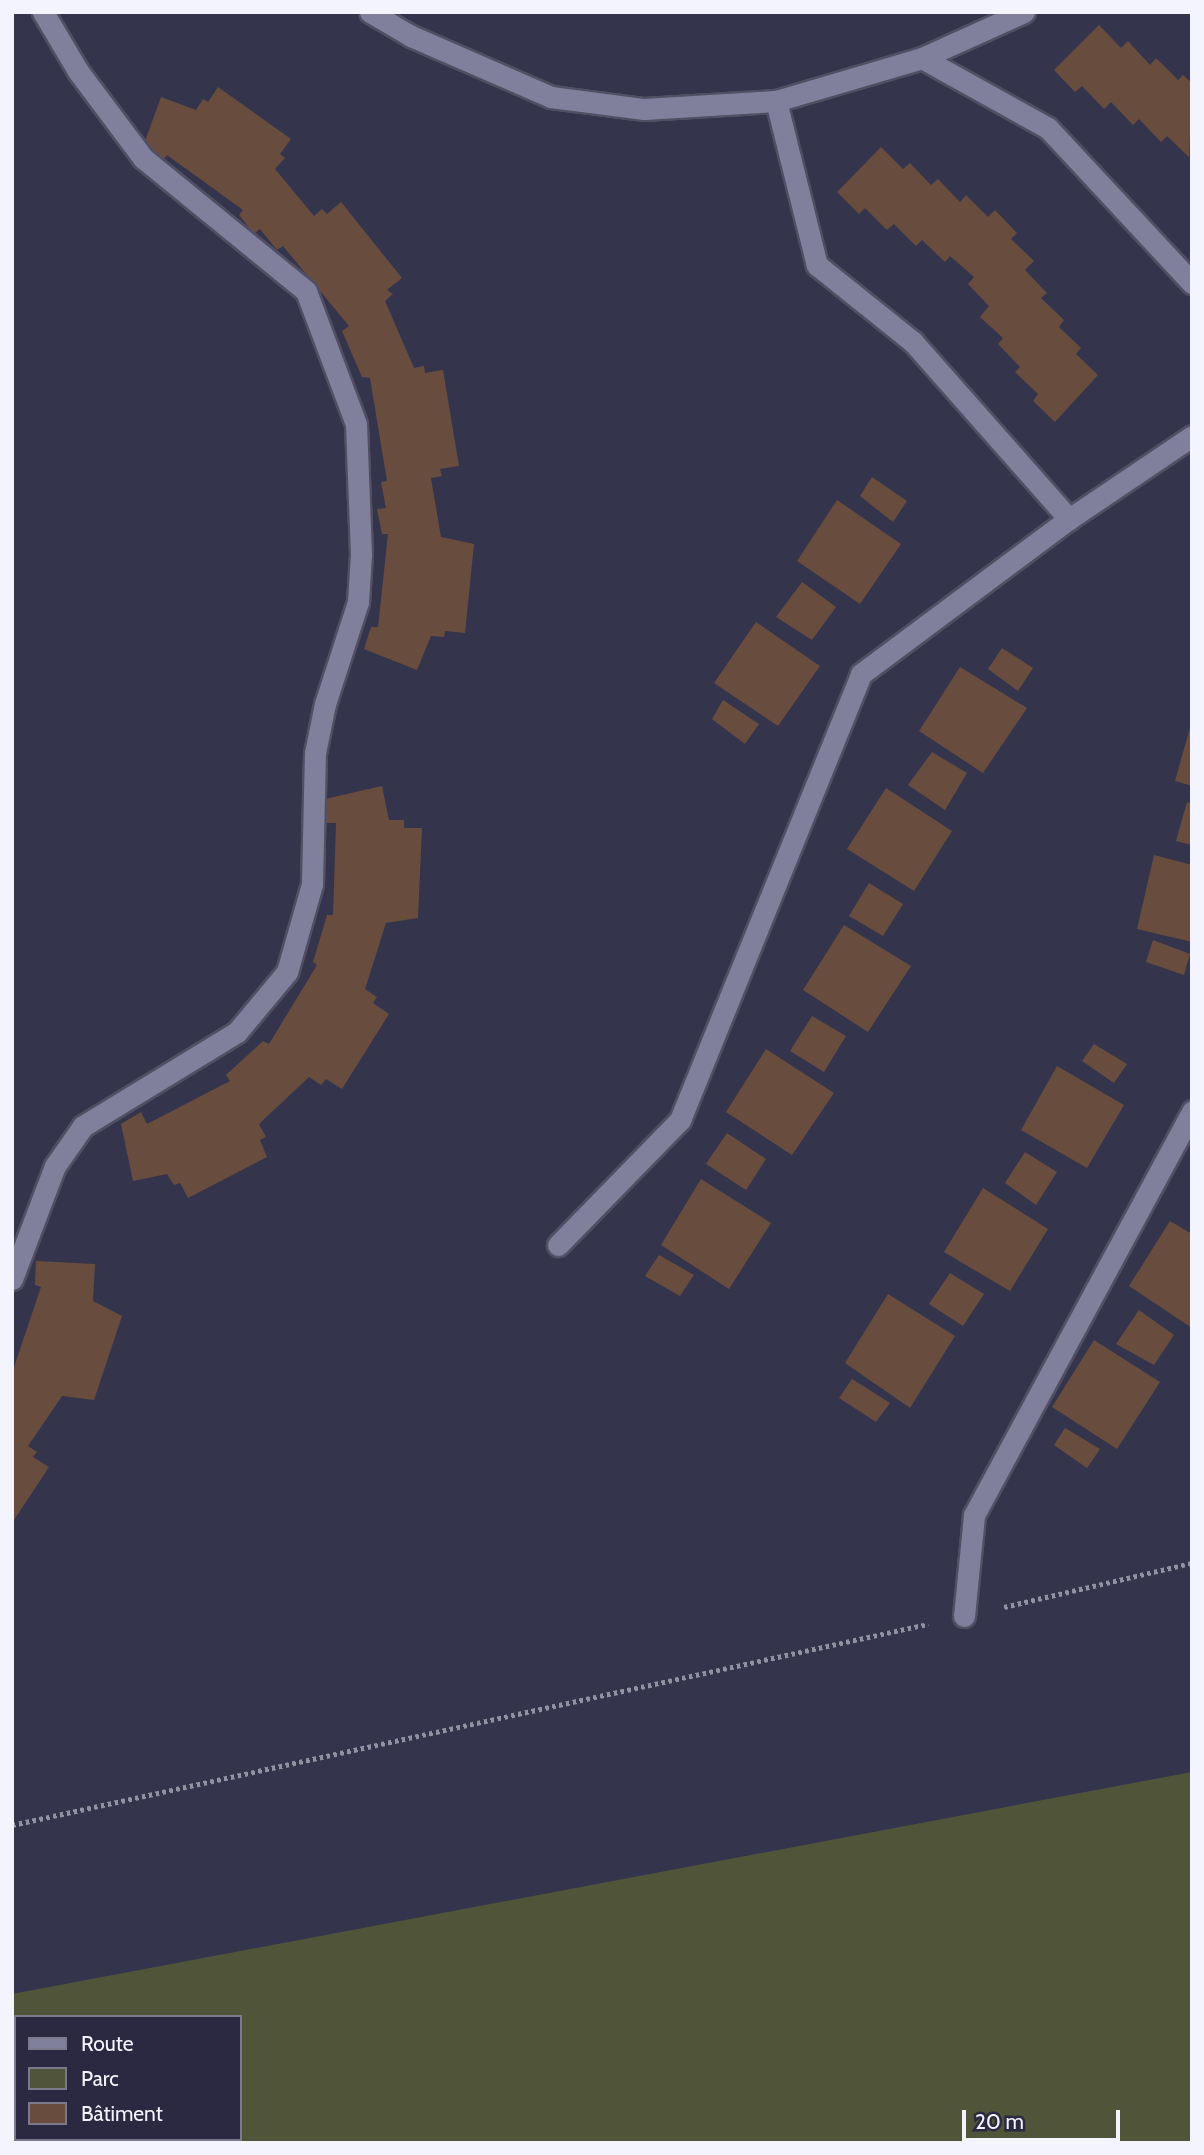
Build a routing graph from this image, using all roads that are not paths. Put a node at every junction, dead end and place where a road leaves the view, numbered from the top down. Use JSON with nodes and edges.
{"nodes":[{"id":1,"x":43,"y":12,"type":"edge"},
{"id":2,"x":370,"y":12,"type":"edge"},
{"id":3,"x":1024,"y":12,"type":"edge"},
{"id":4,"x":922,"y":58,"type":"junction"},
{"id":5,"x":776,"y":101,"type":"junction"},
{"id":6,"x":1192,"y":283,"type":"edge"},
{"id":7,"x":1192,"y":436,"type":"edge"},
{"id":8,"x":1069,"y":519,"type":"junction"},
{"id":9,"x":1192,"y":1111,"type":"edge"},
{"id":10,"x":558,"y":1245,"type":"dead end"},
{"id":11,"x":12,"y":1279,"type":"edge"},
{"id":12,"x":964,"y":1616,"type":"road end"}],
"edges":[{"from":1,"to":11,"type":"street"},
{"from":2,"to":5,"type":"street"},
{"from":3,"to":4,"type":"street"},
{"from":4,"to":5,"type":"street"},
{"from":4,"to":6,"type":"street"},
{"from":5,"to":8,"type":"street"},
{"from":7,"to":8,"type":"street"},
{"from":8,"to":10,"type":"street"},
{"from":9,"to":12,"type":"street"}]}
